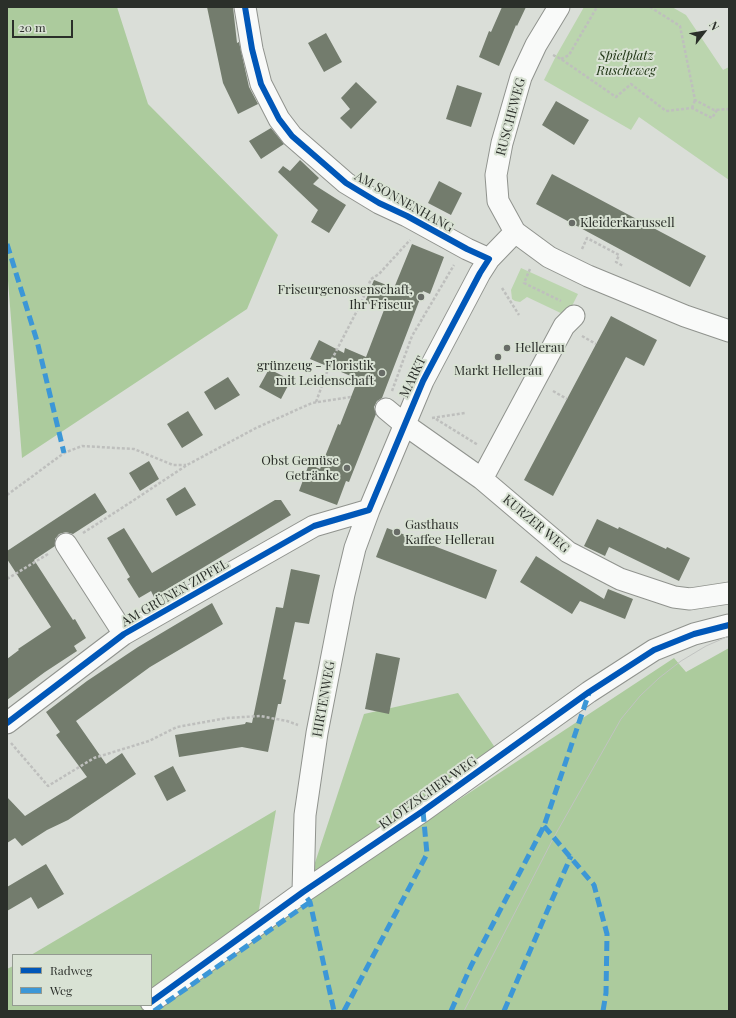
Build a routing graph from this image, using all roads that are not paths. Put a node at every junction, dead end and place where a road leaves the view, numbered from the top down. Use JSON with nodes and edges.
{"nodes":[{"id":1,"x":245,"y":7,"type":"edge"},
{"id":2,"x":559,"y":7,"type":"edge"},
{"id":3,"x":516,"y":232,"type":"junction"},
{"id":4,"x":489,"y":259,"type":"junction"},
{"id":5,"x":569,"y":309,"type":"road end"},
{"id":6,"x":729,"y":331,"type":"edge"},
{"id":7,"x":386,"y":409,"type":"dead end"},
{"id":8,"x":404,"y":424,"type":"junction"},
{"id":9,"x":482,"y":479,"type":"junction"},
{"id":10,"x":369,"y":510,"type":"junction"},
{"id":11,"x":66,"y":544,"type":"road end"},
{"id":12,"x":729,"y":593,"type":"edge"},
{"id":13,"x":729,"y":625,"type":"edge"},
{"id":14,"x":124,"y":634,"type":"junction"},
{"id":15,"x":7,"y":723,"type":"edge"},
{"id":16,"x":303,"y":892,"type":"junction"},
{"id":17,"x":152,"y":1001,"type":"edge"}],
"edges":[{"from":1,"to":4,"type":"street","name":"AM SONNENHANG"},
{"from":2,"to":3,"type":"street","name":"RUSCHEWEG"},
{"from":3,"to":4,"type":"street","name":"MARKT"},
{"from":3,"to":6,"type":"street"},
{"from":4,"to":8,"type":"street","name":"MARKT"},
{"from":5,"to":9,"type":"street"},
{"from":7,"to":8,"type":"street","name":"KURZER WEG"},
{"from":8,"to":9,"type":"street","name":"KURZER WEG"},
{"from":8,"to":10,"type":"street","name":"MARKT"},
{"from":9,"to":12,"type":"street","name":"KURZER WEG"},
{"from":10,"to":14,"type":"street","name":"AM GRÜNEN ZIPFEL"},
{"from":10,"to":16,"type":"street","name":"HIRTENWEG"},
{"from":11,"to":14,"type":"street"},
{"from":13,"to":16,"type":"street","name":"KLOTZSCHER WEG"},
{"from":14,"to":15,"type":"street","name":"AM GRÜNEN ZIPFEL"},
{"from":16,"to":17,"type":"street","name":"KLOTZSCHER WEG"}]}
